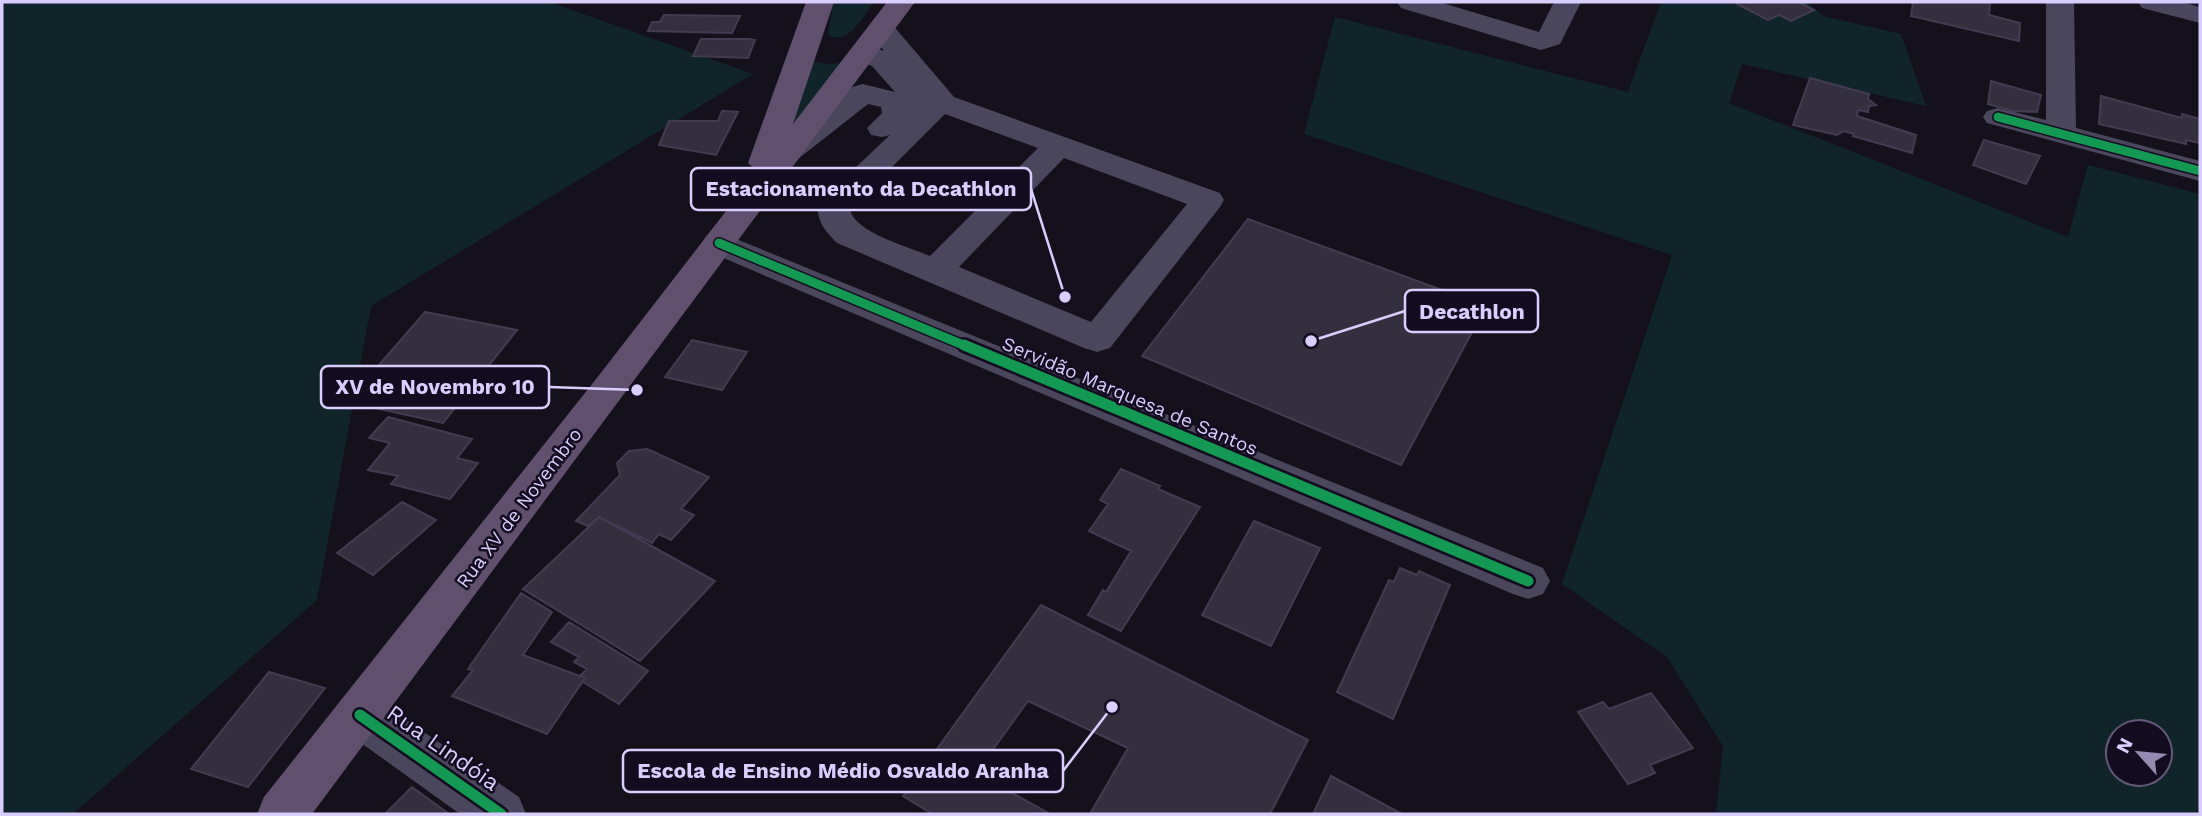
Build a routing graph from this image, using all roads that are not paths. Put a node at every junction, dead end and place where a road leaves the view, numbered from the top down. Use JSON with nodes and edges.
{"nodes":[{"id":1,"x":901,"y":2,"type":"edge"},
{"id":2,"x":1411,"y":2,"type":"edge"},
{"id":3,"x":1567,"y":2,"type":"edge"},
{"id":4,"x":2060,"y":2,"type":"edge"},
{"id":5,"x":2152,"y":2,"type":"edge"},
{"id":6,"x":817,"y":12,"type":"edge"},
{"id":7,"x":2200,"y":15,"type":"edge"},
{"id":8,"x":872,"y":41,"type":"junction"},
{"id":9,"x":1998,"y":117,"type":"dead end"},
{"id":10,"x":2061,"y":134,"type":"junction"},
{"id":11,"x":1058,"y":146,"type":"junction"},
{"id":12,"x":787,"y":152,"type":"junction"},
{"id":13,"x":868,"y":171,"type":"junction"},
{"id":14,"x":2200,"y":171,"type":"edge"},
{"id":15,"x":751,"y":198,"type":"junction"},
{"id":16,"x":719,"y":243,"type":"junction"},
{"id":17,"x":934,"y":272,"type":"junction"},
{"id":18,"x":1528,"y":581,"type":"dead end"},
{"id":19,"x":360,"y":715,"type":"junction"},
{"id":20,"x":282,"y":814,"type":"edge"},
{"id":21,"x":501,"y":814,"type":"edge"}],
"edges":[{"from":1,"to":8,"type":"main road","name":"Rua XV de Novembro"},
{"from":2,"to":3,"type":"street"},
{"from":4,"to":10,"type":"street"},
{"from":5,"to":7,"type":"street"},
{"from":6,"to":8,"type":"main road"},
{"from":6,"to":15,"type":"main road","name":"Rua XV de Novembro"},
{"from":8,"to":11,"type":"street"},
{"from":8,"to":12,"type":"main road","name":"Rua XV de Novembro"},
{"from":8,"to":13,"type":"street"},
{"from":9,"to":10,"type":"street"},
{"from":10,"to":14,"type":"street"},
{"from":11,"to":17,"type":"street"},
{"from":11,"to":17,"type":"street"},
{"from":12,"to":13,"type":"street"},
{"from":12,"to":15,"type":"main road","name":"Rua XV de Novembro"},
{"from":13,"to":17,"type":"street"},
{"from":15,"to":16,"type":"main road","name":"Rua XV de Novembro"},
{"from":16,"to":18,"type":"street","name":"Servidão Marquesa de Santos"},
{"from":16,"to":19,"type":"main road","name":"Rua XV de Novembro"},
{"from":19,"to":20,"type":"main road","name":"Rua XV de Novembro"},
{"from":19,"to":21,"type":"street","name":"Rua Lindóia"}]}
